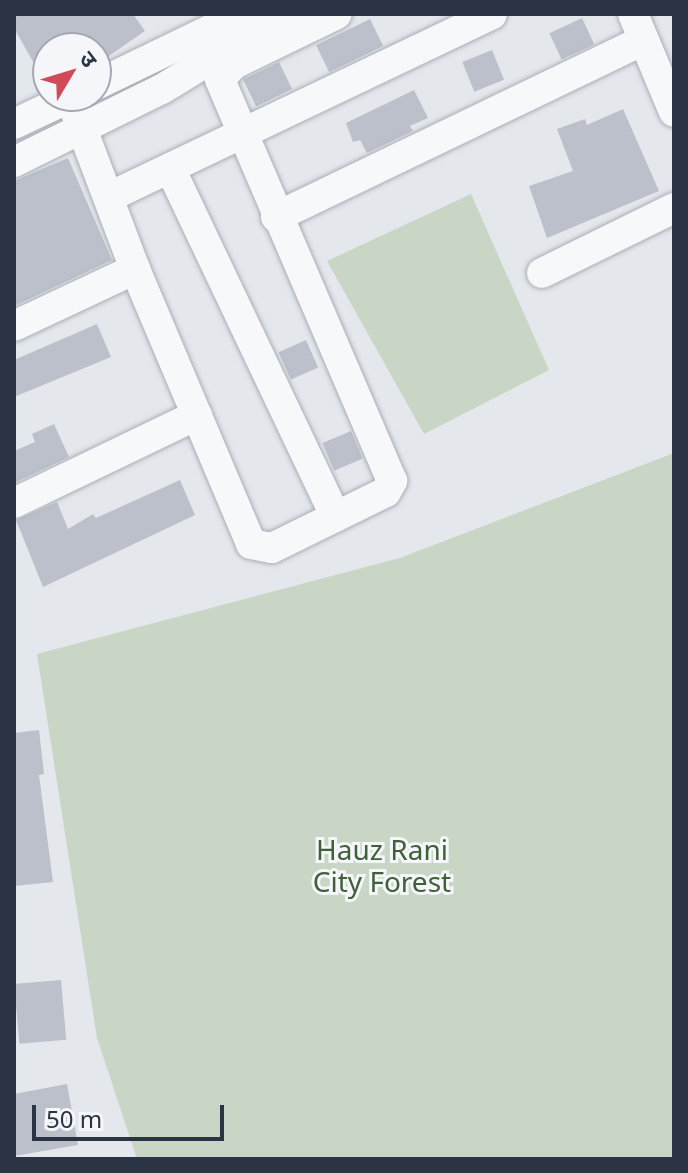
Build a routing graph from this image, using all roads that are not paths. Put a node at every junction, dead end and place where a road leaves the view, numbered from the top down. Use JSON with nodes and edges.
{"nodes":[{"id":1,"x":243,"y":14,"type":"edge"},
{"id":2,"x":285,"y":14,"type":"edge"},
{"id":3,"x":337,"y":14,"type":"edge"},
{"id":4,"x":492,"y":14,"type":"edge"},
{"id":5,"x":638,"y":27,"type":"edge"},
{"id":6,"x":112,"y":77,"type":"edge"},
{"id":7,"x":40,"y":112,"type":"edge"},
{"id":8,"x":82,"y":112,"type":"edge"},
{"id":9,"x":674,"y":112,"type":"edge"},
{"id":10,"x":14,"y":124,"type":"edge"},
{"id":11,"x":83,"y":129,"type":"junction"},
{"id":12,"x":241,"y":133,"type":"junction"},
{"id":13,"x":14,"y":162,"type":"edge"},
{"id":14,"x":170,"y":168,"type":"junction"},
{"id":15,"x":109,"y":197,"type":"junction"},
{"id":16,"x":674,"y":208,"type":"edge"},
{"id":17,"x":276,"y":217,"type":"junction"},
{"id":18,"x":135,"y":269,"type":"junction"},
{"id":19,"x":542,"y":273,"type":"dead end"},
{"id":20,"x":14,"y":326,"type":"edge"},
{"id":21,"x":197,"y":415,"type":"junction"},
{"id":22,"x":14,"y":503,"type":"edge"},
{"id":23,"x":336,"y":517,"type":"junction"}],
"edges":[{"from":1,"to":6,"type":"street"},
{"from":2,"to":11,"type":"street"},
{"from":3,"to":12,"type":"street"},
{"from":4,"to":12,"type":"street"},
{"from":5,"to":9,"type":"street"},
{"from":5,"to":17,"type":"street"},
{"from":7,"to":10,"type":"street"},
{"from":8,"to":11,"type":"street"},
{"from":11,"to":13,"type":"street"},
{"from":11,"to":15,"type":"street"},
{"from":12,"to":14,"type":"street"},
{"from":12,"to":17,"type":"street"},
{"from":14,"to":15,"type":"street"},
{"from":14,"to":23,"type":"street"},
{"from":15,"to":18,"type":"street"},
{"from":16,"to":19,"type":"street"},
{"from":17,"to":23,"type":"street"},
{"from":18,"to":20,"type":"street"},
{"from":18,"to":21,"type":"street"},
{"from":21,"to":22,"type":"street"},
{"from":21,"to":23,"type":"street"}]}
